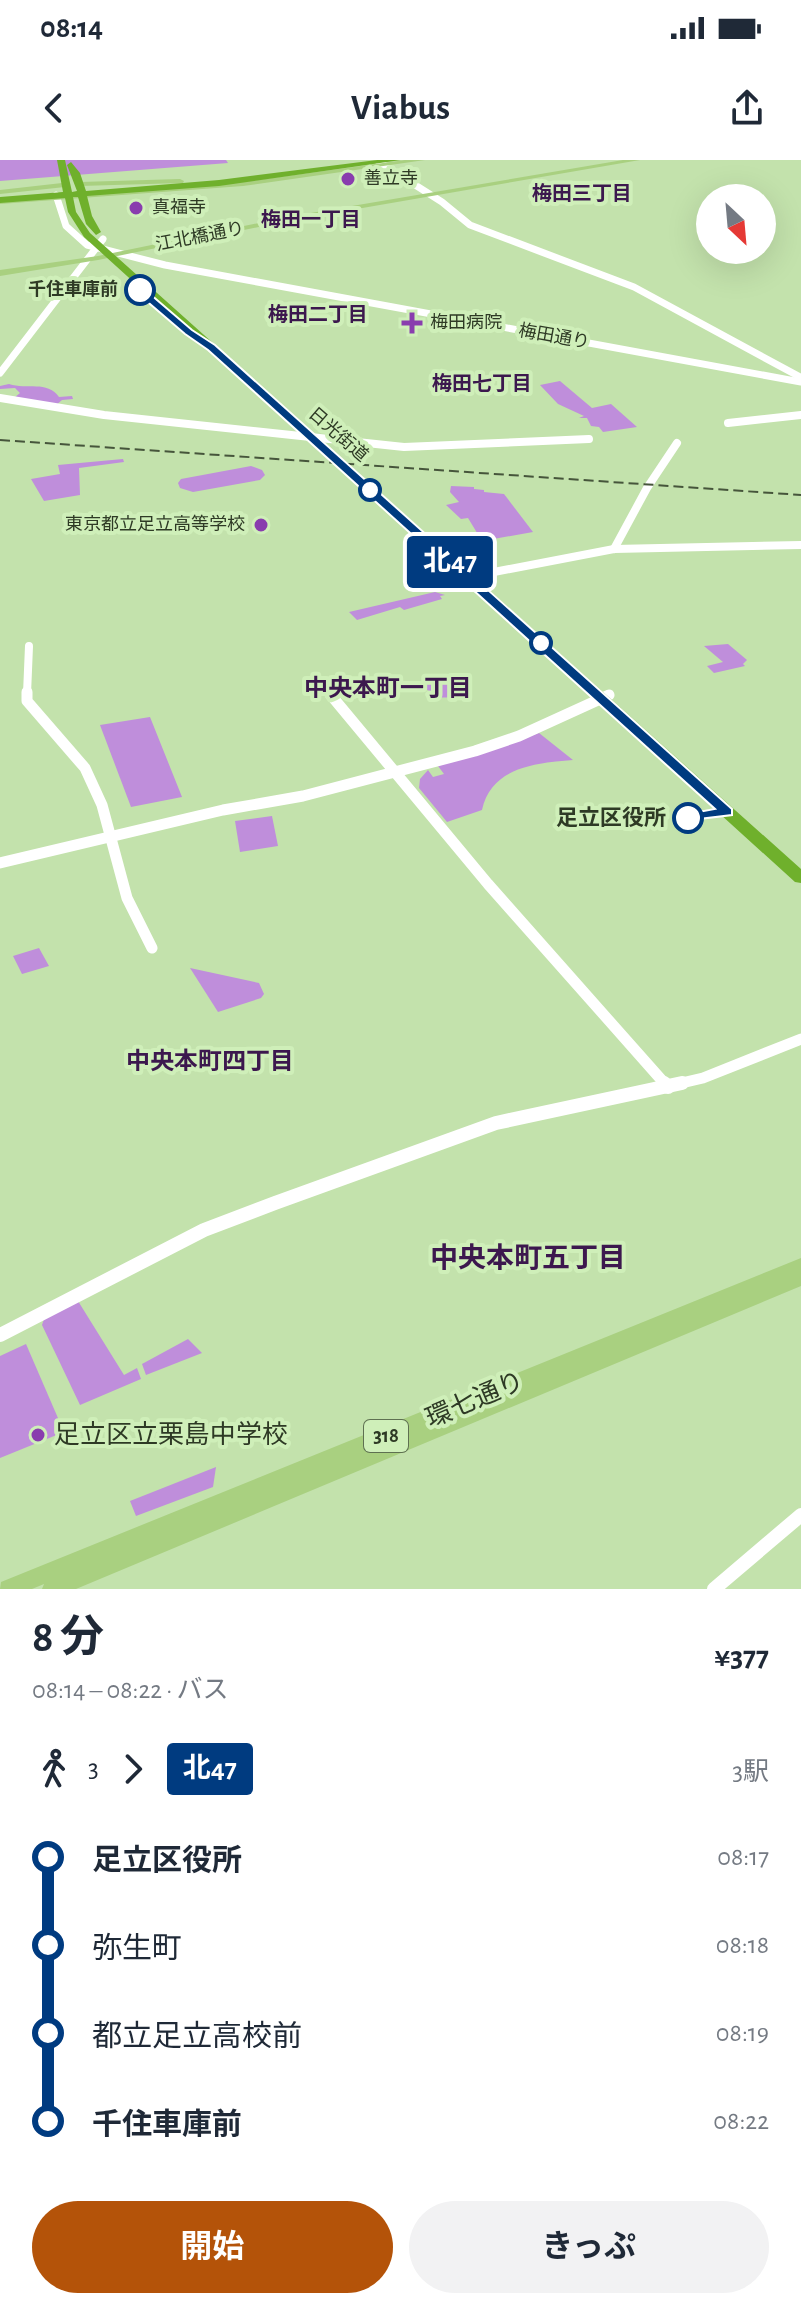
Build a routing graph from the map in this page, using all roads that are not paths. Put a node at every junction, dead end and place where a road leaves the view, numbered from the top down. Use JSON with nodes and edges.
{"nodes":[{"id":1,"x":60,"y":160,"type":"edge"},
{"id":2,"x":365,"y":160,"type":"edge"},
{"id":3,"x":397,"y":160,"type":"edge"},
{"id":4,"x":408,"y":160,"type":"edge"},
{"id":5,"x":421,"y":160,"type":"edge"},
{"id":6,"x":636,"y":160,"type":"edge"},
{"id":7,"x":381,"y":161,"type":"edge"},
{"id":8,"x":71,"y":162,"type":"edge"},
{"id":9,"x":243,"y":178,"type":"junction"},
{"id":10,"x":214,"y":180,"type":"junction"},
{"id":11,"x":200,"y":188,"type":"junction"},
{"id":12,"x":73,"y":189,"type":"junction"},
{"id":13,"x":430,"y":195,"type":"junction"},
{"id":14,"x":0,"y":198,"type":"edge"},
{"id":15,"x":92,"y":227,"type":"junction"},
{"id":16,"x":103,"y":239,"type":"junction"},
{"id":17,"x":99,"y":253,"type":"junction"},
{"id":18,"x":119,"y":253,"type":"junction"},
{"id":19,"x":85,"y":260,"type":"junction"},
{"id":20,"x":152,"y":263,"type":"junction"},
{"id":21,"x":136,"y":268,"type":"junction"},
{"id":22,"x":0,"y":273,"type":"edge"},
{"id":23,"x":187,"y":322,"type":"junction"},
{"id":24,"x":201,"y":339,"type":"junction"},
{"id":25,"x":214,"y":342,"type":"junction"},
{"id":26,"x":0,"y":373,"type":"edge"},
{"id":27,"x":801,"y":380,"type":"edge"},
{"id":28,"x":0,"y":398,"type":"edge"},
{"id":29,"x":801,"y":415,"type":"edge"},
{"id":30,"x":728,"y":423,"type":"dead end"},
{"id":31,"x":316,"y":437,"type":"junction"},
{"id":32,"x":589,"y":439,"type":"dead end"},
{"id":33,"x":677,"y":443,"type":"dead end"},
{"id":34,"x":801,"y":545,"type":"edge"},
{"id":35,"x":614,"y":549,"type":"junction"},
{"id":36,"x":472,"y":576,"type":"junction"},
{"id":37,"x":29,"y":646,"type":"dead end"},
{"id":38,"x":330,"y":694,"type":"dead end"},
{"id":39,"x":605,"y":696,"type":"junction"},
{"id":40,"x":395,"y":772,"type":"junction"},
{"id":41,"x":110,"y":836,"type":"junction"},
{"id":42,"x":0,"y":863,"type":"edge"},
{"id":43,"x":801,"y":866,"type":"edge"},
{"id":44,"x":801,"y":878,"type":"edge"},
{"id":45,"x":152,"y":948,"type":"dead end"},
{"id":46,"x":801,"y":1039,"type":"edge"},
{"id":47,"x":668,"y":1087,"type":"junction"},
{"id":48,"x":801,"y":1256,"type":"edge"},
{"id":49,"x":801,"y":1265,"type":"edge"},
{"id":50,"x":801,"y":1278,"type":"edge"},
{"id":51,"x":768,"y":1285,"type":"junction"},
{"id":52,"x":801,"y":1287,"type":"edge"},
{"id":53,"x":0,"y":1335,"type":"edge"},
{"id":54,"x":801,"y":1515,"type":"edge"},
{"id":55,"x":8,"y":1589,"type":"edge"},
{"id":56,"x":52,"y":1589,"type":"edge"},
{"id":57,"x":714,"y":1589,"type":"edge"}],
"edges":[{"from":1,"to":12,"type":"highway"},
{"from":2,"to":14,"type":"highway"},
{"from":3,"to":14,"type":"highway"},
{"from":4,"to":11,"type":"highway"},
{"from":5,"to":7,"type":"main road"},
{"from":6,"to":13,"type":"main road","name":"江北橋通り"},
{"from":7,"to":9,"type":"highway"},
{"from":7,"to":10,"type":"main road"},
{"from":7,"to":11,"type":"main road"},
{"from":7,"to":12,"type":"main road"},
{"from":7,"to":13,"type":"street"},
{"from":8,"to":12,"type":"highway","name":"日光街道"},
{"from":9,"to":10,"type":"highway"},
{"from":9,"to":12,"type":"highway"},
{"from":10,"to":12,"type":"main road"},
{"from":11,"to":12,"type":"main road"},
{"from":12,"to":14,"type":"main road"},
{"from":12,"to":14,"type":"main road"},
{"from":12,"to":15,"type":"street"},
{"from":12,"to":15,"type":"highway"},
{"from":12,"to":17,"type":"highway"},
{"from":12,"to":17,"type":"street"},
{"from":12,"to":23,"type":"highway","name":"日光街道"},
{"from":13,"to":18,"type":"main road","name":"江北橋通り"},
{"from":13,"to":27,"type":"street"},
{"from":15,"to":16,"type":"highway"},
{"from":16,"to":17,"type":"street"},
{"from":16,"to":18,"type":"highway"},
{"from":17,"to":18,"type":"main road","name":"江北橋通り"},
{"from":17,"to":19,"type":"main road","name":"江北橋通り"},
{"from":17,"to":24,"type":"highway"},
{"from":18,"to":20,"type":"street","name":"梅田通り"},
{"from":18,"to":21,"type":"highway"},
{"from":19,"to":22,"type":"main road","name":"江北橋通り"},
{"from":19,"to":26,"type":"street"},
{"from":20,"to":21,"type":"street"},
{"from":20,"to":27,"type":"street","name":"梅田通り"},
{"from":21,"to":25,"type":"highway"},
{"from":23,"to":24,"type":"highway","name":"日光街道"},
{"from":23,"to":25,"type":"highway","name":"日光街道"},
{"from":24,"to":31,"type":"highway","name":"日光街道"},
{"from":25,"to":31,"type":"highway","name":"日光街道"},
{"from":28,"to":31,"type":"street"},
{"from":29,"to":30,"type":"street"},
{"from":31,"to":32,"type":"street"},
{"from":31,"to":36,"type":"highway","name":"日光街道"},
{"from":33,"to":35,"type":"street"},
{"from":34,"to":35,"type":"street"},
{"from":35,"to":36,"type":"street"},
{"from":36,"to":39,"type":"highway","name":"日光街道"},
{"from":37,"to":41,"type":"street"},
{"from":38,"to":40,"type":"street"},
{"from":39,"to":40,"type":"street"},
{"from":39,"to":43,"type":"highway","name":"日光街道"},
{"from":39,"to":44,"type":"highway","name":"日光街道"},
{"from":40,"to":41,"type":"street"},
{"from":40,"to":47,"type":"street"},
{"from":41,"to":42,"type":"street"},
{"from":41,"to":45,"type":"street"},
{"from":46,"to":47,"type":"street"},
{"from":47,"to":53,"type":"street"},
{"from":48,"to":51,"type":"main road","name":"環七通り","number":"318"},
{"from":49,"to":51,"type":"main road","name":"環七通り","number":"318"},
{"from":50,"to":51,"type":"main road","name":"環七通り","number":"318"},
{"from":51,"to":52,"type":"main road","name":"環七通り","number":"318"},
{"from":51,"to":55,"type":"main road","name":"環七通り","number":"318"},
{"from":51,"to":56,"type":"main road","name":"環七通り","number":"318"},
{"from":54,"to":57,"type":"street"}]}
